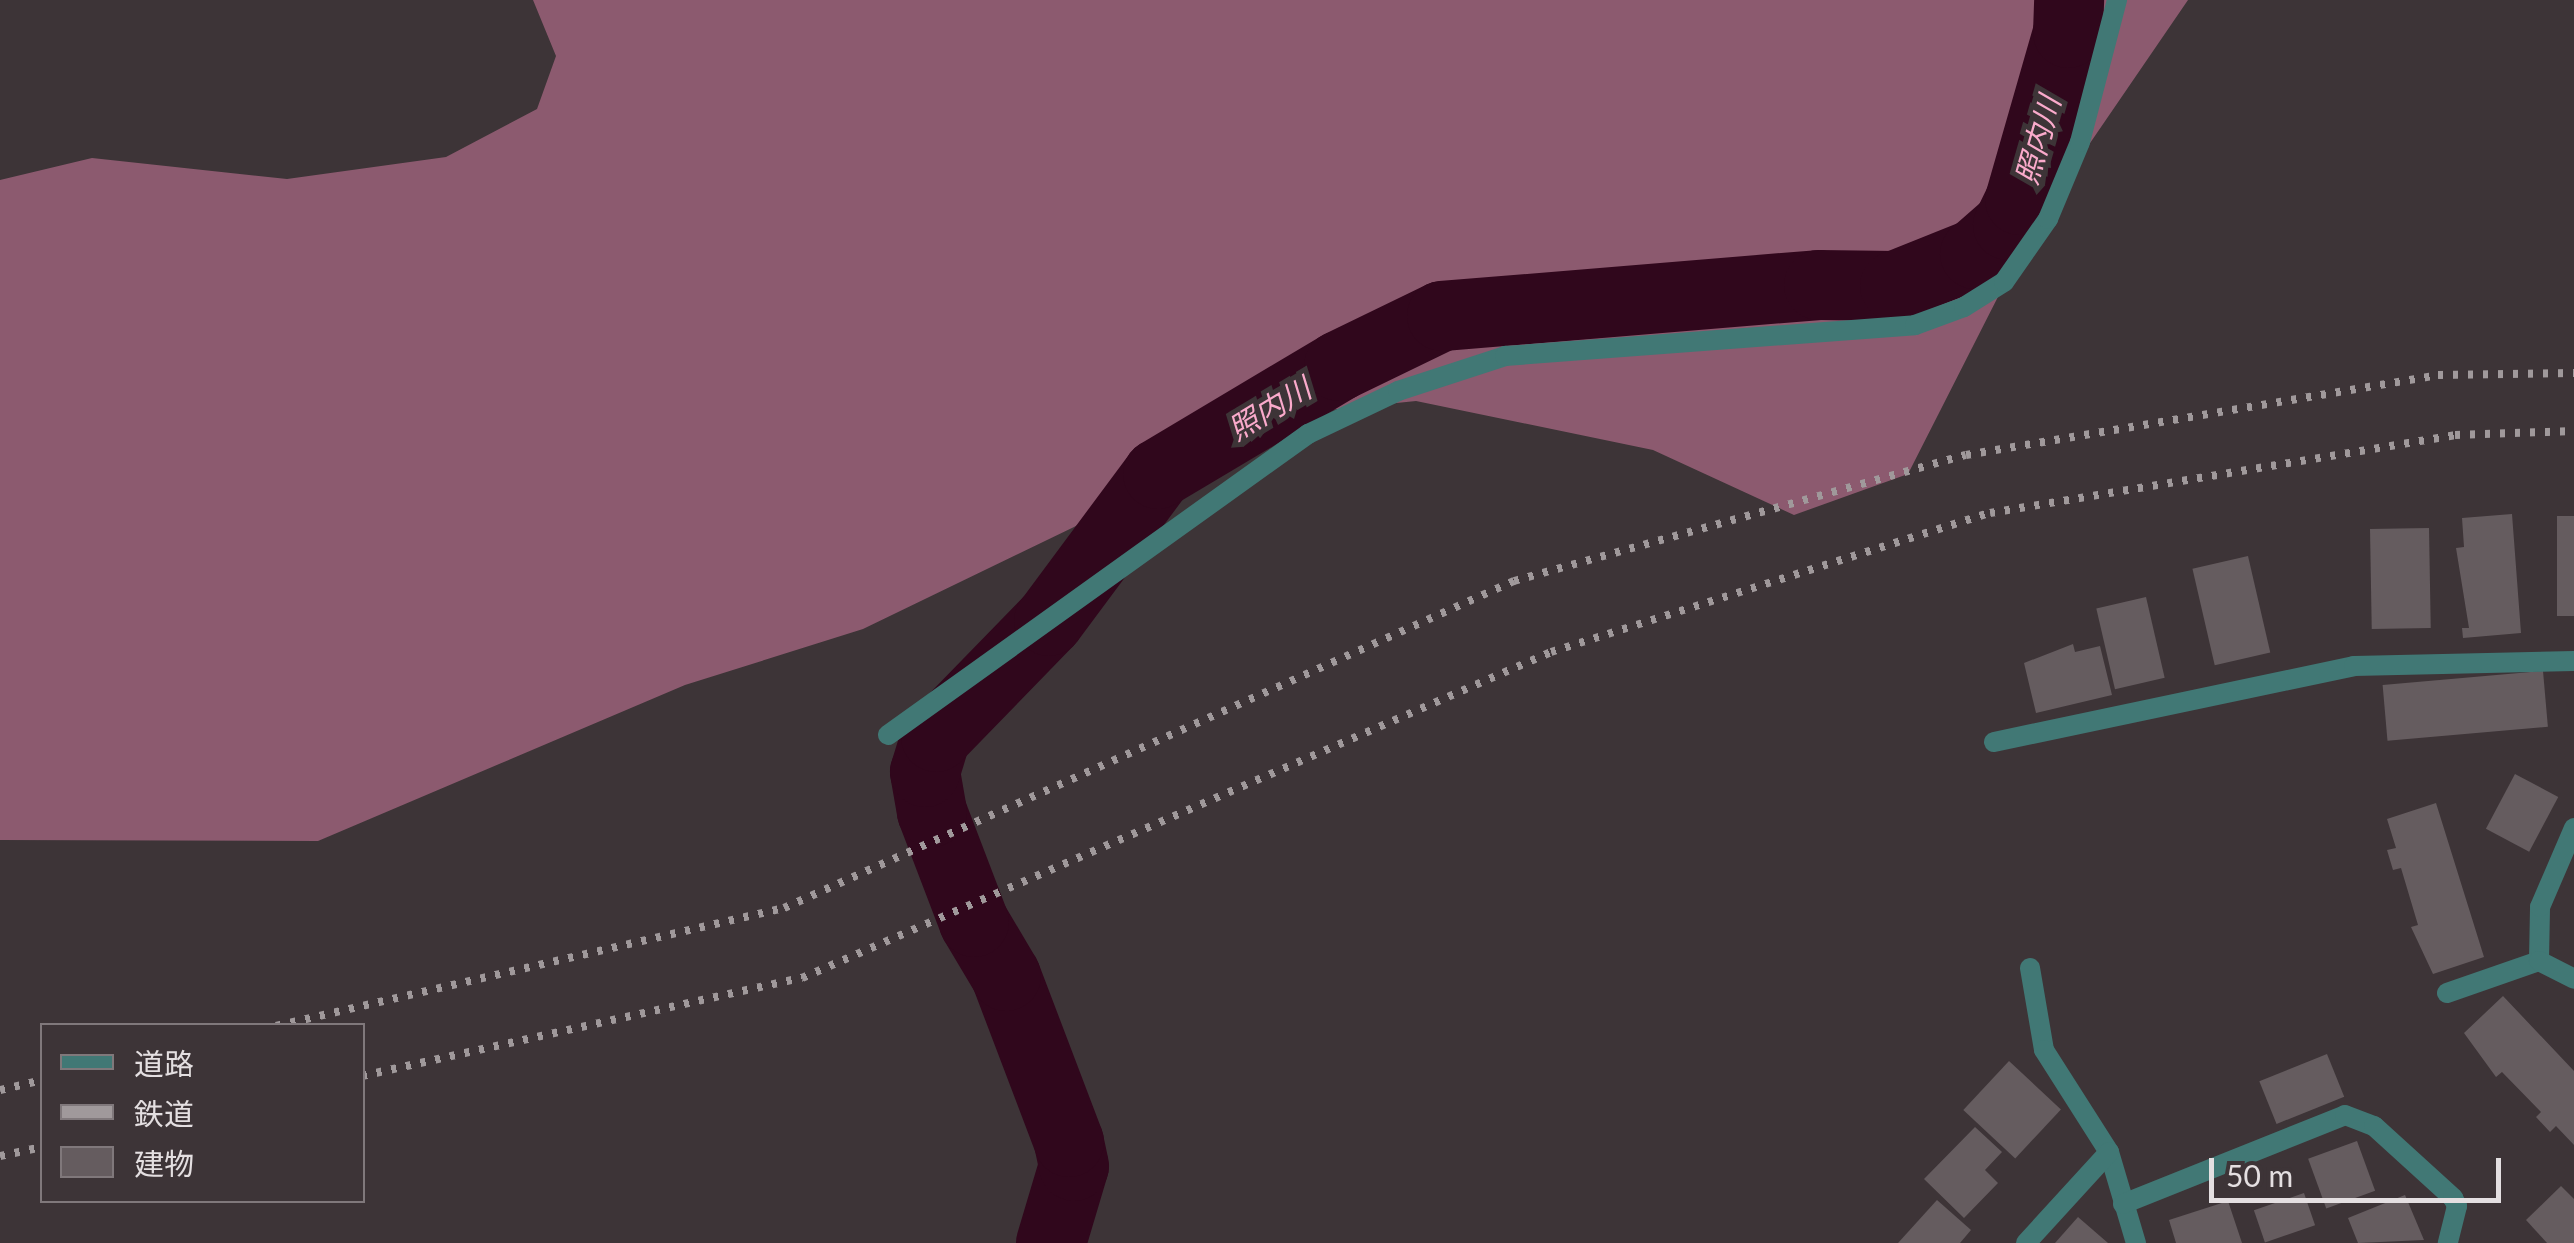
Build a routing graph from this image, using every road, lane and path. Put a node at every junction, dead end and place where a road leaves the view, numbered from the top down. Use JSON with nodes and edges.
{"nodes":[{"id":1,"x":2117,"y":0,"type":"edge"},
{"id":2,"x":2574,"y":661,"type":"edge"},
{"id":3,"x":888,"y":736,"type":"dead end"},
{"id":4,"x":1994,"y":742,"type":"dead end"},
{"id":5,"x":2574,"y":828,"type":"edge"},
{"id":6,"x":2539,"y":961,"type":"junction"},
{"id":7,"x":2030,"y":968,"type":"dead end"},
{"id":8,"x":2574,"y":979,"type":"edge"},
{"id":9,"x":2447,"y":992,"type":"dead end"},
{"id":10,"x":2109,"y":1152,"type":"junction"},
{"id":11,"x":2123,"y":1204,"type":"junction"},
{"id":12,"x":2026,"y":1243,"type":"edge"},
{"id":13,"x":2136,"y":1243,"type":"edge"},
{"id":14,"x":2448,"y":1243,"type":"edge"}],
"edges":[{"from":1,"to":3,"type":"street"},
{"from":2,"to":4,"type":"street"},
{"from":5,"to":6,"type":"street"},
{"from":6,"to":8,"type":"street"},
{"from":6,"to":9,"type":"street"},
{"from":7,"to":10,"type":"street"},
{"from":10,"to":11,"type":"street"},
{"from":10,"to":12,"type":"street"},
{"from":11,"to":13,"type":"street"},
{"from":11,"to":14,"type":"street"}]}
